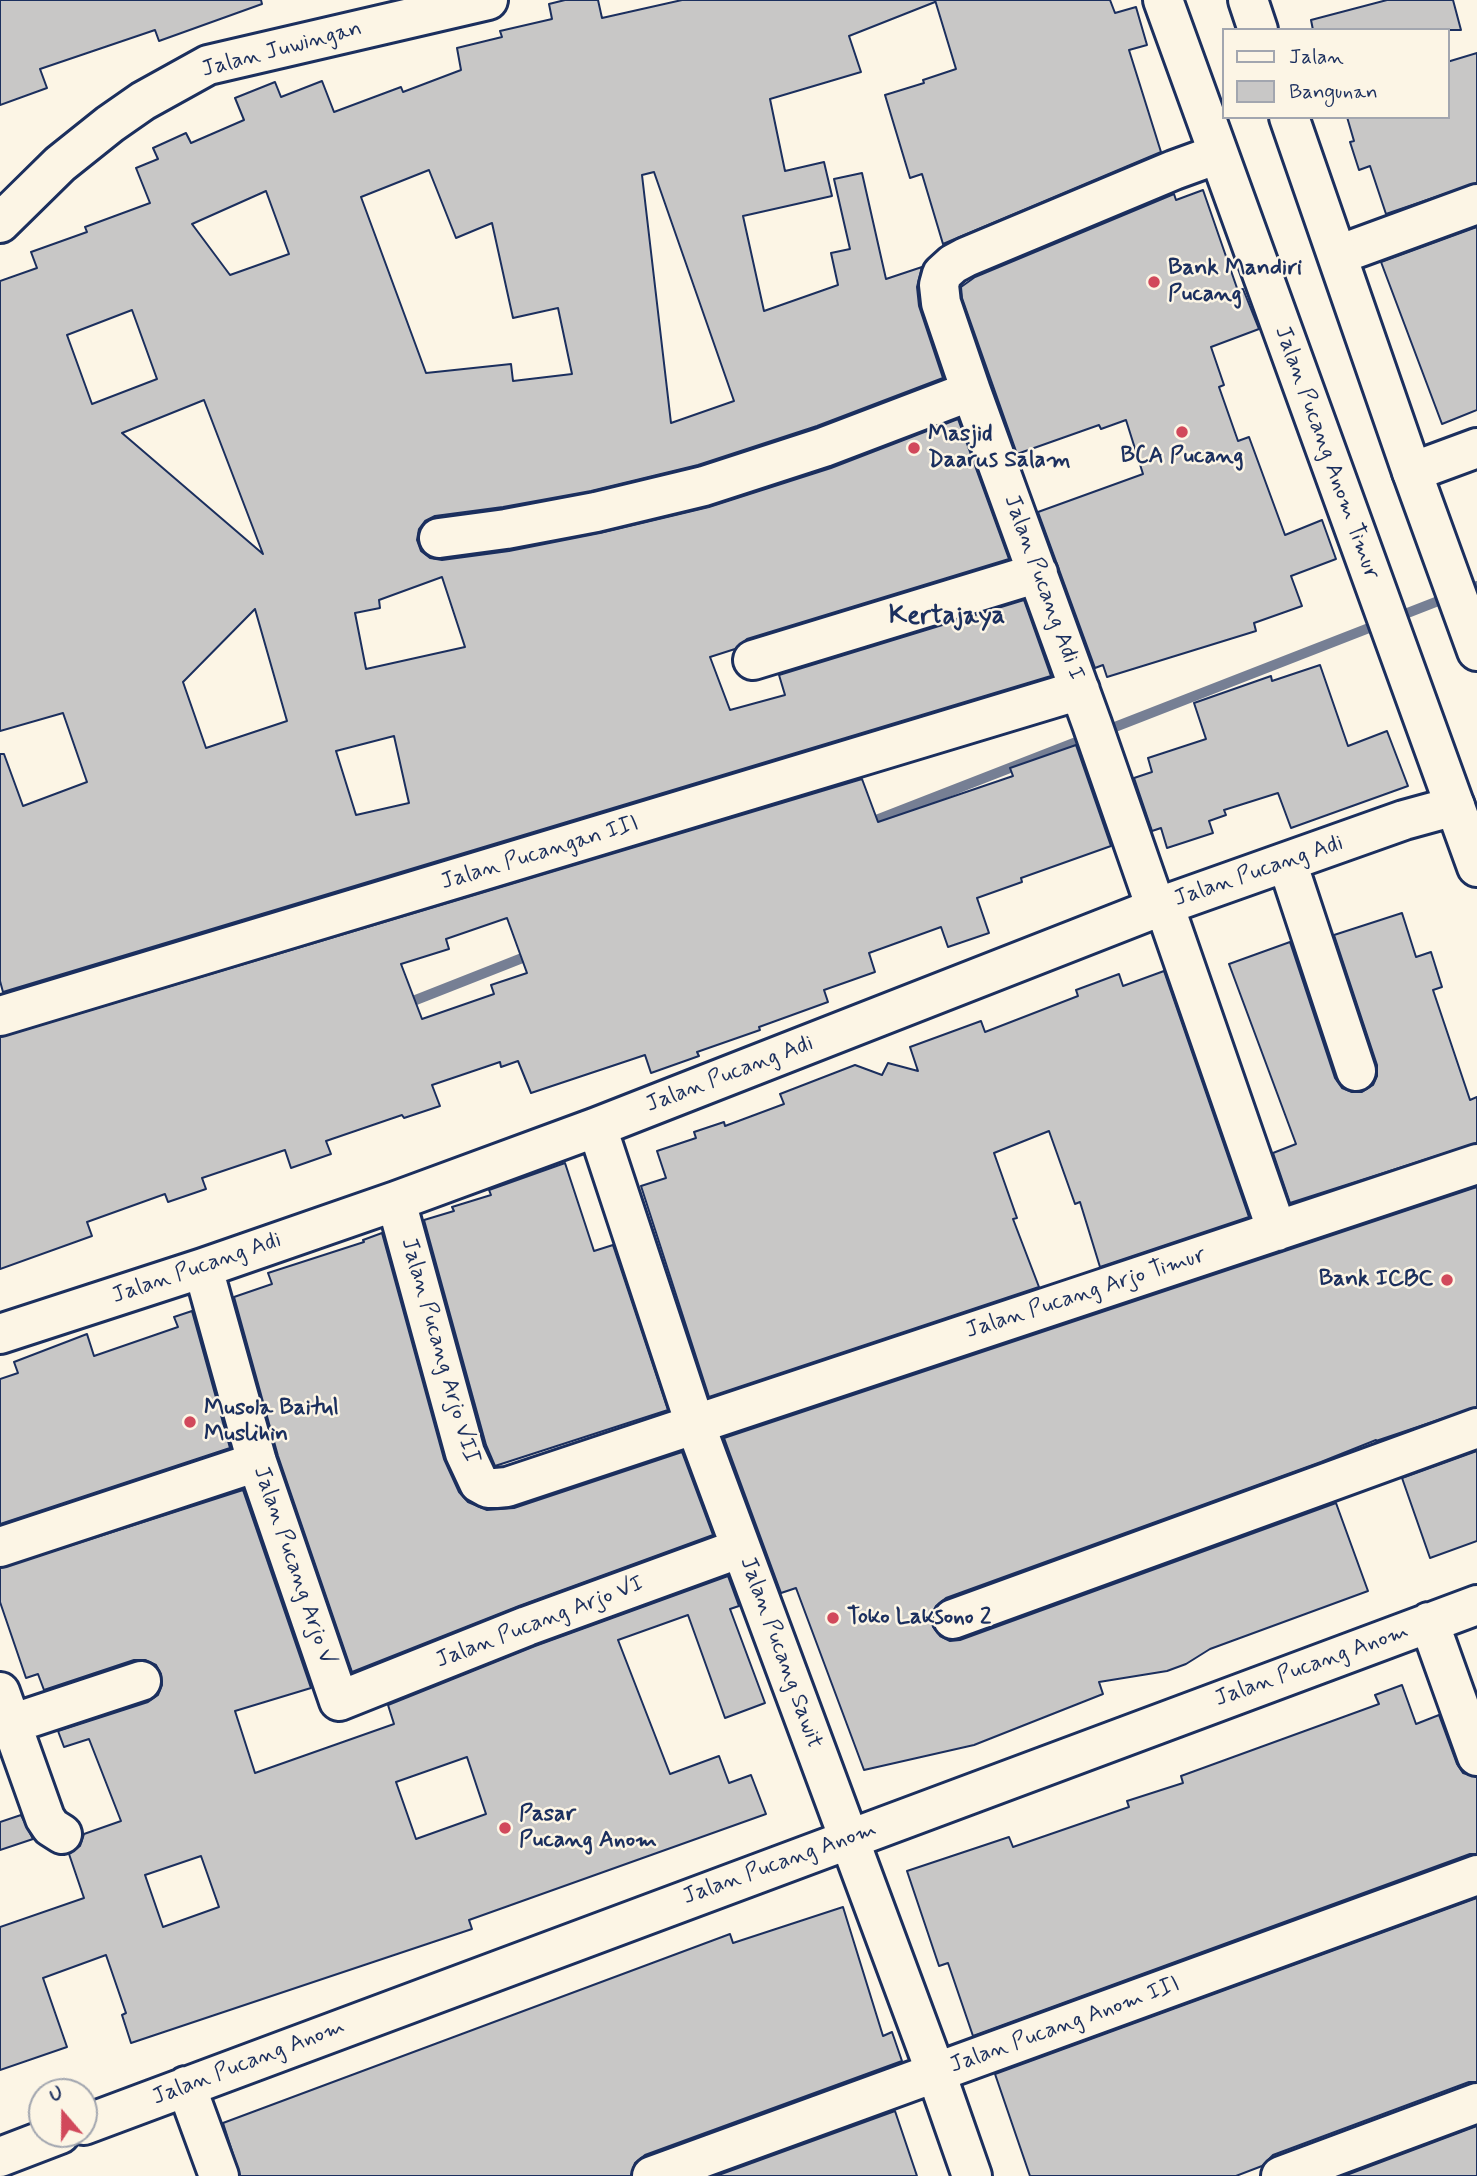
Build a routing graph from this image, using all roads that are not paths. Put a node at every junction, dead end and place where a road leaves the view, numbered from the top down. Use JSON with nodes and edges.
{"nodes":[{"id":1,"x":488,"y":0,"type":"edge"},
{"id":2,"x":1163,"y":0,"type":"edge"},
{"id":3,"x":1248,"y":0,"type":"edge"},
{"id":4,"x":1257,"y":28,"type":"edge"},
{"id":5,"x":1290,"y":119,"type":"edge"},
{"id":6,"x":1218,"y":154,"type":"junction"},
{"id":7,"x":1477,"y":204,"type":"edge"},
{"id":8,"x":0,"y":223,"type":"edge"},
{"id":9,"x":1338,"y":255,"type":"junction"},
{"id":10,"x":971,"y":391,"type":"junction"},
{"id":11,"x":1477,"y":448,"type":"edge"},
{"id":12,"x":1412,"y":472,"type":"junction"},
{"id":13,"x":439,"y":538,"type":"dead end"},
{"id":14,"x":1038,"y":573,"type":"junction"},
{"id":15,"x":1477,"y":651,"type":"edge"},
{"id":16,"x":753,"y":660,"type":"dead end"},
{"id":17,"x":1090,"y":719,"type":"junction"},
{"id":18,"x":1455,"y":806,"type":"junction"},
{"id":19,"x":1287,"y":862,"type":"junction"},
{"id":20,"x":1477,"y":866,"type":"edge"},
{"id":21,"x":1160,"y":906,"type":"junction"},
{"id":22,"x":0,"y":1016,"type":"edge"},
{"id":23,"x":1356,"y":1071,"type":"dead end"},
{"id":24,"x":597,"y":1127,"type":"junction"},
{"id":25,"x":1477,"y":1164,"type":"edge"},
{"id":26,"x":396,"y":1200,"type":"junction"},
{"id":27,"x":1277,"y":1231,"type":"junction"},
{"id":28,"x":203,"y":1268,"type":"junction"},
{"id":29,"x":0,"y":1334,"type":"edge"},
{"id":30,"x":695,"y":1424,"type":"junction"},
{"id":31,"x":1477,"y":1428,"type":"edge"},
{"id":32,"x":257,"y":1462,"type":"junction"},
{"id":33,"x":0,"y":1547,"type":"edge"},
{"id":34,"x":741,"y":1548,"type":"junction"},
{"id":35,"x":1477,"y":1605,"type":"edge"},
{"id":36,"x":953,"y":1619,"type":"dead end"},
{"id":37,"x":1429,"y":1622,"type":"junction"},
{"id":38,"x":141,"y":1681,"type":"dead end"},
{"id":39,"x":339,"y":1701,"type":"joint"},
{"id":40,"x":6,"y":1708,"type":"edge"},
{"id":41,"x":1477,"y":1756,"type":"edge"},
{"id":42,"x":62,"y":1834,"type":"dead end"},
{"id":43,"x":848,"y":1839,"type":"junction"},
{"id":44,"x":1477,"y":1875,"type":"edge"},
{"id":45,"x":936,"y":2073,"type":"junction"},
{"id":46,"x":186,"y":2086,"type":"junction"},
{"id":47,"x":1477,"y":2103,"type":"edge"},
{"id":48,"x":98,"y":2120,"type":"edge"},
{"id":49,"x":28,"y":2146,"type":"edge"},
{"id":50,"x":0,"y":2157,"type":"edge"},
{"id":51,"x":219,"y":2176,"type":"edge"},
{"id":52,"x":652,"y":2176,"type":"edge"},
{"id":53,"x":972,"y":2176,"type":"edge"},
{"id":54,"x":1281,"y":2176,"type":"edge"}],
"edges":[{"from":1,"to":8,"type":"street","name":"Jalan Juwingan"},
{"from":2,"to":6,"type":"street","name":"Jalan Pucang Anom Timur"},
{"from":3,"to":4,"type":"street"},
{"from":5,"to":9,"type":"street"},
{"from":6,"to":10,"type":"street","name":"Jalan Pucang Adi I"},
{"from":6,"to":18,"type":"street","name":"Jalan Pucang Anom Timur"},
{"from":7,"to":9,"type":"street"},
{"from":9,"to":12,"type":"street"},
{"from":10,"to":13,"type":"street"},
{"from":10,"to":14,"type":"street","name":"Jalan Pucang Adi I"},
{"from":11,"to":12,"type":"street"},
{"from":12,"to":15,"type":"street"},
{"from":14,"to":16,"type":"street"},
{"from":14,"to":17,"type":"street","name":"Jalan Pucang Adi I"},
{"from":17,"to":21,"type":"street","name":"Jalan Pucang Adi I"},
{"from":17,"to":22,"type":"street","name":"Jalan Pucangan III"},
{"from":18,"to":19,"type":"street","name":"Jalan Pucang Adi"},
{"from":18,"to":20,"type":"street","name":"Jalan Pucang Anom Timur"},
{"from":19,"to":21,"type":"street","name":"Jalan Pucang Adi"},
{"from":19,"to":23,"type":"street"},
{"from":21,"to":24,"type":"street","name":"Jalan Pucang Adi"},
{"from":21,"to":27,"type":"street","name":"Jalan Pucang Adi I"},
{"from":24,"to":26,"type":"street","name":"Jalan Pucang Adi"},
{"from":24,"to":30,"type":"street","name":"Jalan Pucang Sawit"},
{"from":25,"to":27,"type":"street","name":"Jalan Pucang Arjo Timur"},
{"from":26,"to":28,"type":"street","name":"Jalan Pucang Adi"},
{"from":26,"to":30,"type":"street","name":"Jalan Pucang Arjo VII"},
{"from":27,"to":30,"type":"street","name":"Jalan Pucang Arjo Timur"},
{"from":28,"to":29,"type":"street","name":"Jalan Pucang Adi"},
{"from":28,"to":32,"type":"street","name":"Jalan Pucang Arjo V"},
{"from":30,"to":34,"type":"street","name":"Jalan Pucang Sawit"},
{"from":31,"to":36,"type":"street"},
{"from":32,"to":33,"type":"street"},
{"from":32,"to":39,"type":"street","name":"Jalan Pucang Arjo V"},
{"from":34,"to":39,"type":"street","name":"Jalan Pucang Arjo VI"},
{"from":34,"to":43,"type":"street","name":"Jalan Pucang Sawit"},
{"from":35,"to":37,"type":"street","name":"Jalan Pucang Anom"},
{"from":37,"to":41,"type":"street"},
{"from":37,"to":43,"type":"street","name":"Jalan Pucang Anom"},
{"from":38,"to":40,"type":"street"},
{"from":40,"to":42,"type":"street"},
{"from":43,"to":45,"type":"street","name":"Jalan Pucang Sawit"},
{"from":43,"to":46,"type":"street","name":"Jalan Pucang Anom"},
{"from":44,"to":45,"type":"street","name":"Jalan Pucang Anom III"},
{"from":45,"to":52,"type":"street","name":"Jalan Pucang Anom III"},
{"from":45,"to":53,"type":"street","name":"Jalan Pucang Sawit"},
{"from":46,"to":48,"type":"street","name":"Jalan Pucang Anom"},
{"from":46,"to":51,"type":"street"},
{"from":47,"to":54,"type":"street"},
{"from":49,"to":50,"type":"street"}]}
